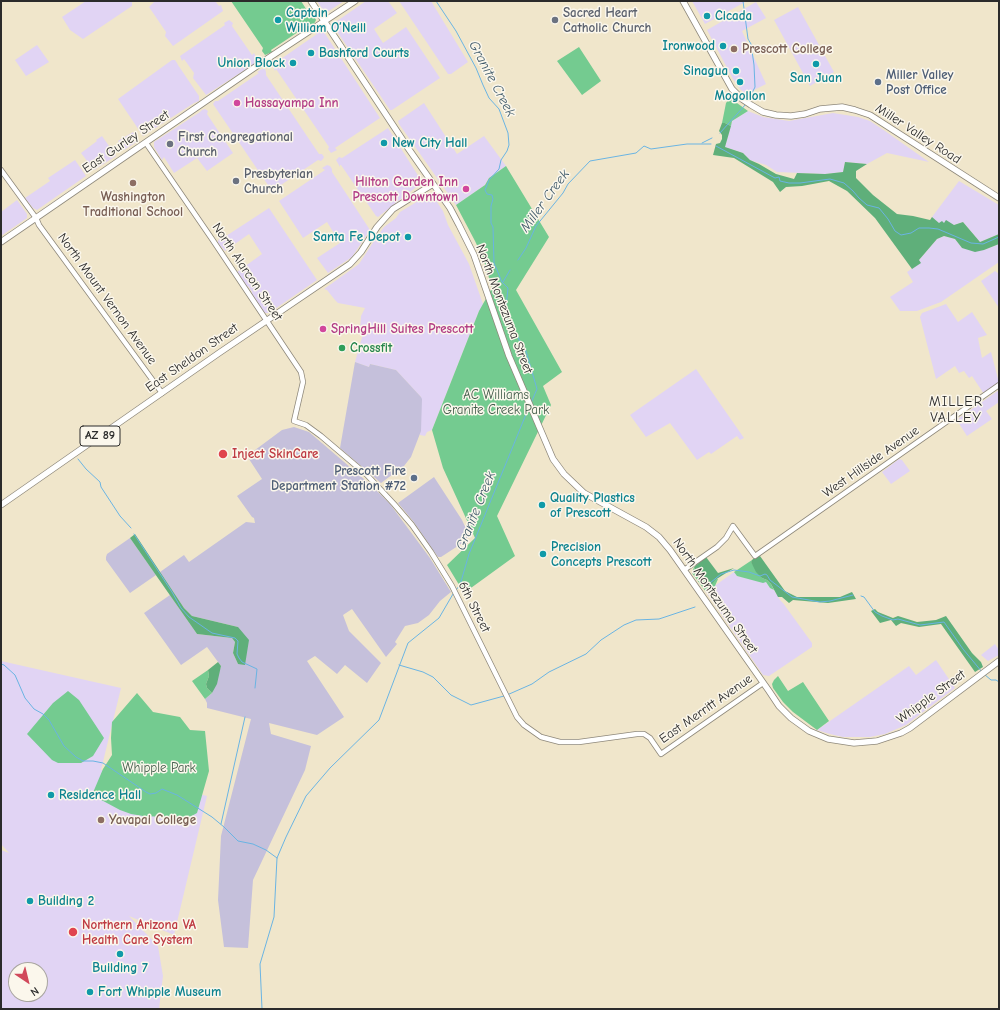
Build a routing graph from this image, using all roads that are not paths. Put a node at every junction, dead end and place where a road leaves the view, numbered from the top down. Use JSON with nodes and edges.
{"nodes":[{"id":1,"x":311,"y":1,"type":"edge"},
{"id":2,"x":355,"y":1,"type":"edge"},
{"id":3,"x":682,"y":1,"type":"edge"},
{"id":4,"x":324,"y":22,"type":"junction"},
{"id":5,"x":146,"y":143,"type":"junction"},
{"id":6,"x":1,"y":170,"type":"edge"},
{"id":7,"x":433,"y":184,"type":"junction"},
{"id":8,"x":999,"y":198,"type":"edge"},
{"id":9,"x":36,"y":218,"type":"junction"},
{"id":10,"x":1,"y":242,"type":"edge"},
{"id":11,"x":267,"y":320,"type":"junction"},
{"id":12,"x":999,"y":385,"type":"edge"},
{"id":13,"x":162,"y":393,"type":"junction"},
{"id":14,"x":294,"y":421,"type":"joint"},
{"id":15,"x":1,"y":505,"type":"edge"},
{"id":16,"x":684,"y":570,"type":"junction"},
{"id":17,"x":999,"y":661,"type":"edge"},
{"id":18,"x":763,"y":683,"type":"junction"},
{"id":19,"x":803,"y":727,"type":"joint"},
{"id":20,"x":650,"y":738,"type":"joint"}],
"edges":[{"from":1,"to":4,"type":"main road","name":"North Montezuma Street"},
{"from":2,"to":4,"type":"main road","name":"East Gurley Street"},
{"from":3,"to":8,"type":"main road","name":"Miller Valley Road"},
{"from":4,"to":5,"type":"main road","name":"East Gurley Street"},
{"from":4,"to":7,"type":"main road","name":"North Montezuma Street"},
{"from":5,"to":9,"type":"main road","name":"East Gurley Street"},
{"from":5,"to":11,"type":"street","name":"North Alarcon Street"},
{"from":6,"to":9,"type":"street","name":"North Mount Vernon Avenue"},
{"from":7,"to":11,"type":"main road","name":"East Sheldon Street","number":"AZ 89"},
{"from":7,"to":16,"type":"main road","name":"North Montezuma Street"},
{"from":9,"to":10,"type":"main road","name":"East Gurley Street"},
{"from":9,"to":13,"type":"street","name":"North Mount Vernon Avenue"},
{"from":11,"to":13,"type":"main road","name":"East Sheldon Street","number":"AZ 89"},
{"from":11,"to":14,"type":"street","name":"North Alarcon Street"},
{"from":12,"to":16,"type":"street","name":"West Hillside Avenue"},
{"from":13,"to":15,"type":"main road","name":"East Sheldon Street","number":"AZ 89"},
{"from":14,"to":20,"type":"street","name":"6th Street"},
{"from":16,"to":18,"type":"main road","name":"North Montezuma Street"},
{"from":17,"to":19,"type":"main road","name":"Whipple Street"},
{"from":18,"to":19,"type":"main road","name":"North Montezuma Street"},
{"from":18,"to":20,"type":"street","name":"East Merritt Avenue"}]}
